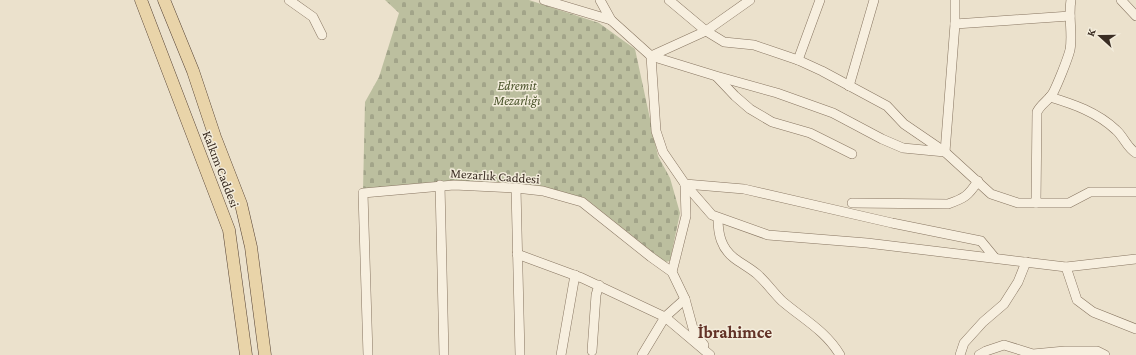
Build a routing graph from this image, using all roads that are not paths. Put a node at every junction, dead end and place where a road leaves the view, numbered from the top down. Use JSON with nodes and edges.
{"nodes":[{"id":1,"x":141,"y":0,"type":"edge"},
{"id":2,"x":164,"y":0,"type":"edge"},
{"id":3,"x":289,"y":0,"type":"edge"},
{"id":4,"x":544,"y":0,"type":"edge"},
{"id":5,"x":600,"y":0,"type":"edge"},
{"id":6,"x":669,"y":0,"type":"edge"},
{"id":7,"x":750,"y":0,"type":"edge"},
{"id":8,"x":820,"y":0,"type":"edge"},
{"id":9,"x":874,"y":0,"type":"edge"},
{"id":10,"x":955,"y":0,"type":"edge"},
{"id":11,"x":1071,"y":0,"type":"edge"},
{"id":12,"x":1121,"y":0,"type":"edge"},
{"id":13,"x":1070,"y":16,"type":"junction"},
{"id":14,"x":1136,"y":16,"type":"edge"},
{"id":15,"x":611,"y":20,"type":"junction"},
{"id":16,"x":954,"y":24,"type":"junction"},
{"id":17,"x":706,"y":31,"type":"junction"},
{"id":18,"x":322,"y":35,"type":"dead end"},
{"id":19,"x":651,"y":56,"type":"junction"},
{"id":20,"x":798,"y":60,"type":"junction"},
{"id":21,"x":716,"y":76,"type":"junction"},
{"id":22,"x":849,"y":86,"type":"junction"},
{"id":23,"x":1050,"y":97,"type":"junction"},
{"id":24,"x":945,"y":152,"type":"junction"},
{"id":25,"x":1136,"y":153,"type":"edge"},
{"id":26,"x":852,"y":154,"type":"dead end"},
{"id":27,"x":978,"y":181,"type":"junction"},
{"id":28,"x":685,"y":184,"type":"junction"},
{"id":29,"x":440,"y":185,"type":"junction"},
{"id":30,"x":516,"y":188,"type":"junction"},
{"id":31,"x":1136,"y":192,"type":"edge"},
{"id":32,"x":1036,"y":203,"type":"junction"},
{"id":33,"x":852,"y":204,"type":"dead end"},
{"id":34,"x":718,"y":218,"type":"junction"},
{"id":35,"x":517,"y":254,"type":"junction"},
{"id":36,"x":995,"y":258,"type":"junction"},
{"id":37,"x":1136,"y":259,"type":"edge"},
{"id":38,"x":1026,"y":262,"type":"junction"},
{"id":39,"x":1066,"y":267,"type":"junction"},
{"id":40,"x":672,"y":272,"type":"junction"},
{"id":41,"x":575,"y":275,"type":"junction"},
{"id":42,"x":599,"y":286,"type":"junction"},
{"id":43,"x":685,"y":299,"type":"junction"},
{"id":44,"x":665,"y":317,"type":"junction"},
{"id":45,"x":1136,"y":329,"type":"edge"},
{"id":46,"x":592,"y":351,"type":"dead end"},
{"id":47,"x":246,"y":355,"type":"edge"},
{"id":48,"x":265,"y":355,"type":"edge"},
{"id":49,"x":368,"y":355,"type":"edge"},
{"id":50,"x":444,"y":355,"type":"edge"},
{"id":51,"x":520,"y":355,"type":"edge"},
{"id":52,"x":561,"y":355,"type":"edge"},
{"id":53,"x":642,"y":355,"type":"edge"},
{"id":54,"x":710,"y":355,"type":"edge"},
{"id":55,"x":840,"y":355,"type":"edge"},
{"id":56,"x":960,"y":355,"type":"edge"},
{"id":57,"x":979,"y":355,"type":"edge"},
{"id":58,"x":1105,"y":355,"type":"edge"}],
"edges":[{"from":1,"to":47,"type":"main road","name":"Kalkım Caddesi"},
{"from":2,"to":48,"type":"main road","name":"Kalkım Caddesi"},
{"from":3,"to":18,"type":"street"},
{"from":4,"to":15,"type":"street"},
{"from":5,"to":15,"type":"street"},
{"from":6,"to":17,"type":"street"},
{"from":7,"to":17,"type":"street"},
{"from":8,"to":20,"type":"street"},
{"from":9,"to":22,"type":"street"},
{"from":10,"to":16,"type":"street"},
{"from":11,"to":13,"type":"street"},
{"from":12,"to":14,"type":"street"},
{"from":13,"to":16,"type":"street"},
{"from":13,"to":23,"type":"street"},
{"from":15,"to":19,"type":"street"},
{"from":16,"to":24,"type":"street"},
{"from":17,"to":19,"type":"street"},
{"from":17,"to":20,"type":"street"},
{"from":19,"to":21,"type":"street"},
{"from":19,"to":28,"type":"street"},
{"from":20,"to":22,"type":"street"},
{"from":21,"to":24,"type":"street"},
{"from":21,"to":26,"type":"street"},
{"from":22,"to":24,"type":"street"},
{"from":23,"to":25,"type":"street"},
{"from":23,"to":32,"type":"street"},
{"from":24,"to":27,"type":"street"},
{"from":27,"to":32,"type":"street"},
{"from":27,"to":33,"type":"street"},
{"from":28,"to":34,"type":"street"},
{"from":28,"to":36,"type":"street"},
{"from":28,"to":40,"type":"street"},
{"from":29,"to":30,"type":"street","name":"Mezarlık Caddesi"},
{"from":29,"to":49,"type":"street","name":"Mezarlık Caddesi"},
{"from":29,"to":50,"type":"street"},
{"from":30,"to":35,"type":"street"},
{"from":30,"to":40,"type":"street","name":"Mezarlık Caddesi"},
{"from":31,"to":32,"type":"street"},
{"from":34,"to":36,"type":"street"},
{"from":34,"to":55,"type":"street"},
{"from":35,"to":41,"type":"street"},
{"from":35,"to":51,"type":"street"},
{"from":36,"to":38,"type":"street"},
{"from":37,"to":39,"type":"street"},
{"from":38,"to":39,"type":"street"},
{"from":38,"to":56,"type":"street"},
{"from":39,"to":45,"type":"street"},
{"from":40,"to":43,"type":"street"},
{"from":41,"to":42,"type":"street"},
{"from":41,"to":52,"type":"street"},
{"from":42,"to":44,"type":"street"},
{"from":42,"to":46,"type":"street"},
{"from":43,"to":44,"type":"street"},
{"from":43,"to":54,"type":"street"},
{"from":44,"to":53,"type":"street"},
{"from":44,"to":54,"type":"street"},
{"from":57,"to":58,"type":"street"}]}
